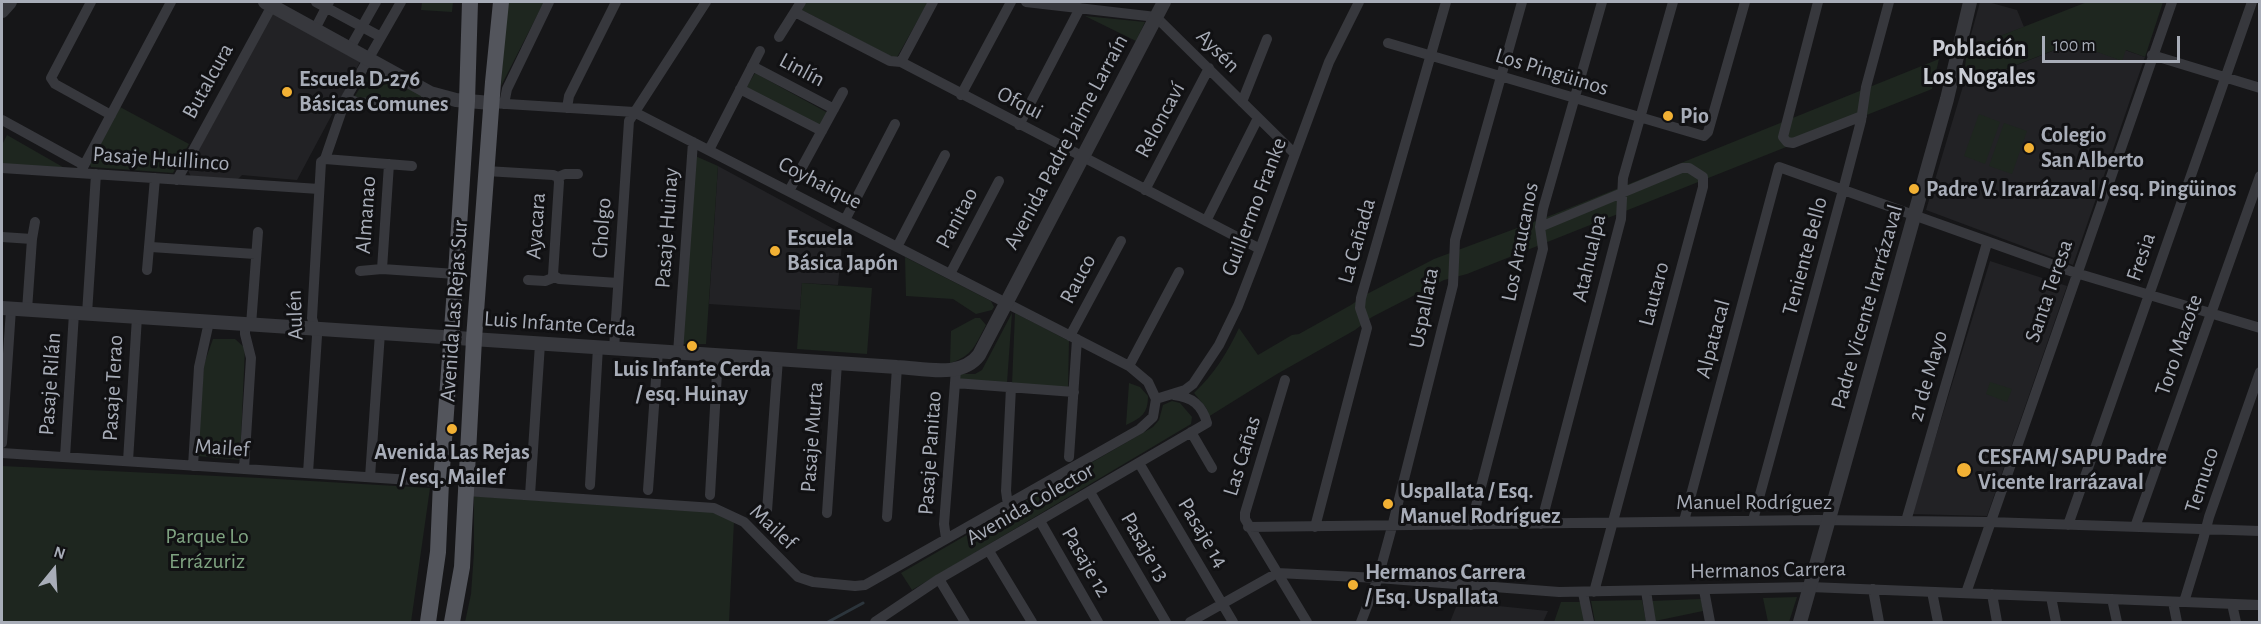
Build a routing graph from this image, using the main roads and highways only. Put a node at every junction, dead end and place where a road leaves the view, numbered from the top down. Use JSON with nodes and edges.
{"nodes":[{"id":1,"x":471,"y":2,"type":"edge"},
{"id":2,"x":501,"y":2,"type":"edge"},
{"id":3,"x":428,"y":622,"type":"edge"},
{"id":4,"x":452,"y":622,"type":"edge"}],
"edges":[{"from":1,"to":3,"type":"main road","name":"Avenida Las Rejas Sur"},
{"from":2,"to":4,"type":"main road","name":"Avenida Las Rejas Sur"}]}
